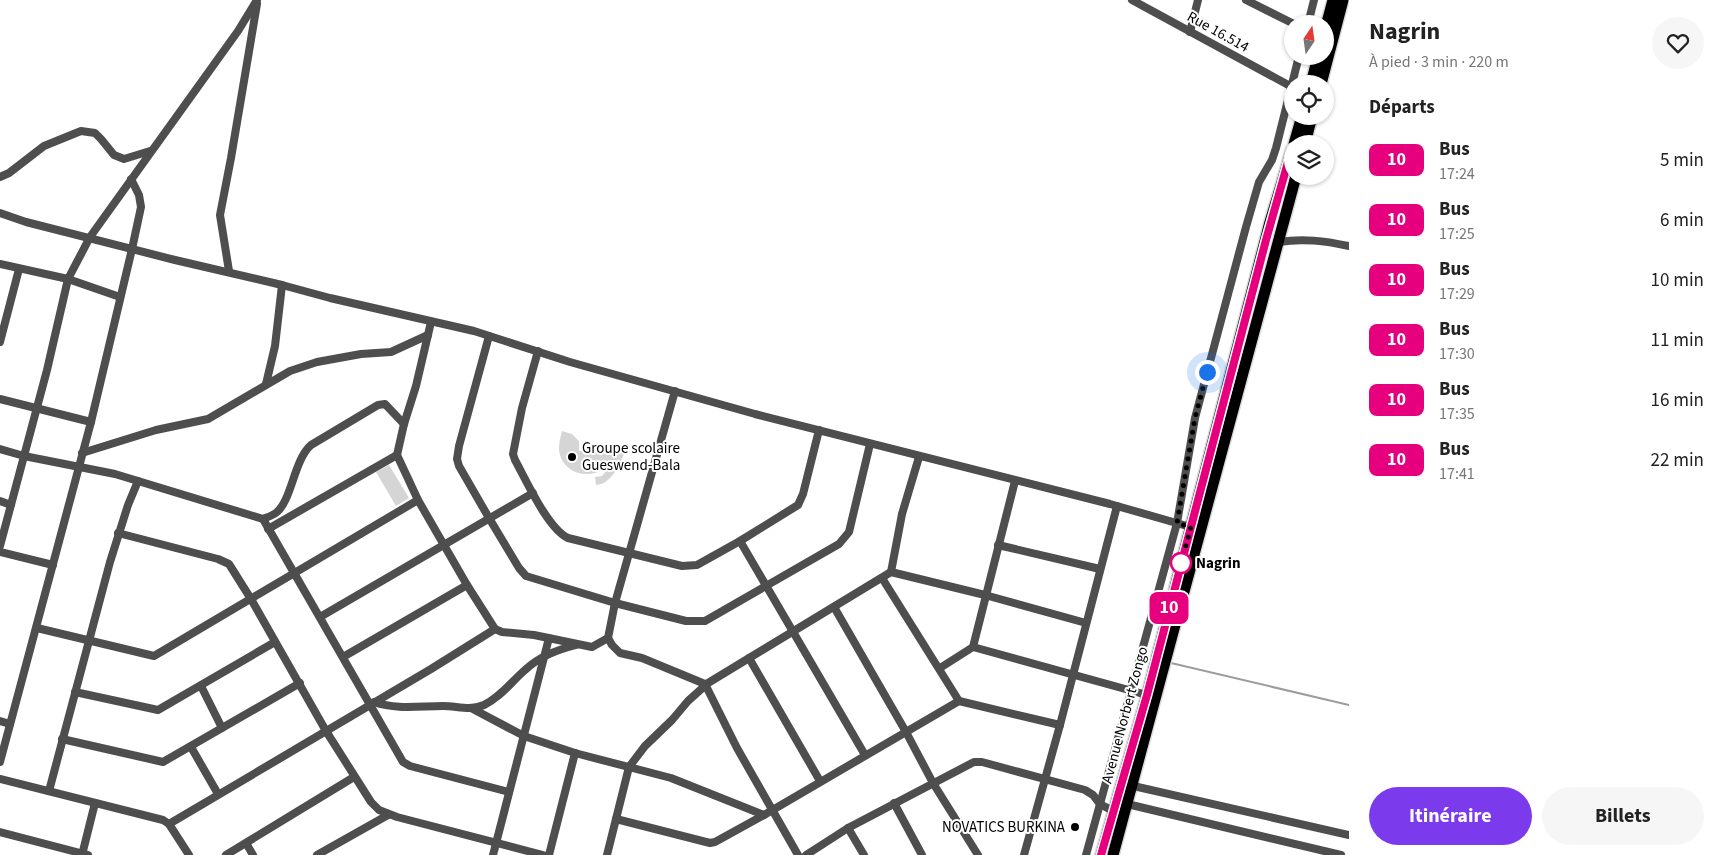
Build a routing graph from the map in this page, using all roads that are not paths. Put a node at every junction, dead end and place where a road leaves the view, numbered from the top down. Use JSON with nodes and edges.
{"nodes":[{"id":1,"x":258,"y":0,"type":"edge"},
{"id":2,"x":1132,"y":0,"type":"edge"},
{"id":3,"x":1198,"y":0,"type":"edge"},
{"id":4,"x":1314,"y":0,"type":"edge"},
{"id":5,"x":1333,"y":0,"type":"edge"},
{"id":6,"x":1343,"y":0,"type":"edge"},
{"id":7,"x":1250,"y":1,"type":"edge"},
{"id":8,"x":1310,"y":15,"type":"edge"},
{"id":9,"x":1329,"y":15,"type":"edge"},
{"id":10,"x":1284,"y":19,"type":"edge"},
{"id":11,"x":1190,"y":32,"type":"junction"},
{"id":12,"x":1323,"y":75,"type":"edge"},
{"id":13,"x":1284,"y":83,"type":"edge"},
{"id":14,"x":1284,"y":118,"type":"edge"},
{"id":15,"x":151,"y":151,"type":"junction"},
{"id":16,"x":1284,"y":176,"type":"edge"},
{"id":17,"x":0,"y":177,"type":"edge"},
{"id":18,"x":131,"y":179,"type":"junction"},
{"id":19,"x":1294,"y":185,"type":"edge"},
{"id":20,"x":0,"y":213,"type":"edge"},
{"id":21,"x":90,"y":237,"type":"junction"},
{"id":22,"x":1279,"y":242,"type":"junction"},
{"id":23,"x":1349,"y":246,"type":"edge"},
{"id":24,"x":132,"y":249,"type":"junction"},
{"id":25,"x":0,"y":264,"type":"edge"},
{"id":26,"x":19,"y":269,"type":"junction"},
{"id":27,"x":229,"y":271,"type":"junction"},
{"id":28,"x":68,"y":279,"type":"junction"},
{"id":29,"x":282,"y":285,"type":"junction"},
{"id":30,"x":120,"y":297,"type":"junction"},
{"id":31,"x":431,"y":322,"type":"junction"},
{"id":32,"x":428,"y":335,"type":"junction"},
{"id":33,"x":489,"y":336,"type":"junction"},
{"id":34,"x":0,"y":342,"type":"edge"},
{"id":35,"x":538,"y":352,"type":"junction"},
{"id":36,"x":266,"y":384,"type":"junction"},
{"id":37,"x":674,"y":392,"type":"junction"},
{"id":38,"x":0,"y":399,"type":"edge"},
{"id":39,"x":36,"y":409,"type":"junction"},
{"id":40,"x":91,"y":422,"type":"junction"},
{"id":41,"x":404,"y":424,"type":"junction"},
{"id":42,"x":819,"y":430,"type":"junction"},
{"id":43,"x":870,"y":444,"type":"junction"},
{"id":44,"x":0,"y":449,"type":"edge"},
{"id":45,"x":82,"y":453,"type":"junction"},
{"id":46,"x":397,"y":455,"type":"junction"},
{"id":47,"x":24,"y":456,"type":"junction"},
{"id":48,"x":920,"y":457,"type":"junction"},
{"id":49,"x":78,"y":467,"type":"junction"},
{"id":50,"x":138,"y":481,"type":"junction"},
{"id":51,"x":1015,"y":481,"type":"junction"},
{"id":52,"x":533,"y":492,"type":"junction"},
{"id":53,"x":418,"y":500,"type":"junction"},
{"id":54,"x":0,"y":501,"type":"edge"},
{"id":55,"x":11,"y":505,"type":"junction"},
{"id":56,"x":1117,"y":506,"type":"junction"},
{"id":57,"x":488,"y":518,"type":"junction"},
{"id":58,"x":263,"y":519,"type":"junction"},
{"id":59,"x":1177,"y":523,"type":"junction"},
{"id":60,"x":1196,"y":528,"type":"junction"},
{"id":61,"x":268,"y":529,"type":"junction"},
{"id":62,"x":118,"y":533,"type":"junction"},
{"id":63,"x":740,"y":541,"type":"junction"},
{"id":64,"x":444,"y":544,"type":"junction"},
{"id":65,"x":998,"y":545,"type":"junction"},
{"id":66,"x":0,"y":546,"type":"edge"},
{"id":67,"x":0,"y":552,"type":"edge"},
{"id":68,"x":628,"y":552,"type":"junction"},
{"id":69,"x":1168,"y":557,"type":"junction"},
{"id":70,"x":1182,"y":560,"type":"junction"},
{"id":71,"x":52,"y":565,"type":"junction"},
{"id":72,"x":1100,"y":569,"type":"junction"},
{"id":73,"x":891,"y":572,"type":"junction"},
{"id":74,"x":294,"y":574,"type":"junction"},
{"id":75,"x":882,"y":578,"type":"junction"},
{"id":76,"x":467,"y":585,"type":"junction"},
{"id":77,"x":766,"y":585,"type":"junction"},
{"id":78,"x":985,"y":595,"type":"junction"},
{"id":79,"x":251,"y":599,"type":"junction"},
{"id":80,"x":614,"y":603,"type":"junction"},
{"id":81,"x":834,"y":607,"type":"junction"},
{"id":82,"x":320,"y":617,"type":"junction"},
{"id":83,"x":1086,"y":623,"type":"junction"},
{"id":84,"x":37,"y":628,"type":"junction"},
{"id":85,"x":495,"y":629,"type":"junction"},
{"id":86,"x":792,"y":632,"type":"junction"},
{"id":87,"x":549,"y":638,"type":"junction"},
{"id":88,"x":608,"y":638,"type":"junction"},
{"id":89,"x":88,"y":642,"type":"junction"},
{"id":90,"x":275,"y":642,"type":"junction"},
{"id":91,"x":578,"y":645,"type":"junction"},
{"id":92,"x":972,"y":647,"type":"junction"},
{"id":93,"x":544,"y":656,"type":"junction"},
{"id":94,"x":343,"y":657,"type":"junction"},
{"id":95,"x":749,"y":658,"type":"junction"},
{"id":96,"x":940,"y":668,"type":"junction"},
{"id":97,"x":1073,"y":674,"type":"junction"},
{"id":98,"x":300,"y":683,"type":"junction"},
{"id":99,"x":706,"y":684,"type":"junction"},
{"id":100,"x":201,"y":686,"type":"junction"},
{"id":101,"x":1131,"y":690,"type":"junction"},
{"id":102,"x":75,"y":692,"type":"junction"},
{"id":103,"x":1147,"y":695,"type":"junction"},
{"id":104,"x":959,"y":701,"type":"junction"},
{"id":105,"x":372,"y":703,"type":"junction"},
{"id":106,"x":471,"y":708,"type":"junction"},
{"id":107,"x":0,"y":721,"type":"edge"},
{"id":108,"x":10,"y":724,"type":"junction"},
{"id":109,"x":1060,"y":725,"type":"junction"},
{"id":110,"x":222,"y":728,"type":"junction"},
{"id":111,"x":326,"y":731,"type":"junction"},
{"id":112,"x":906,"y":732,"type":"junction"},
{"id":113,"x":524,"y":736,"type":"junction"},
{"id":114,"x":62,"y":738,"type":"junction"},
{"id":115,"x":191,"y":747,"type":"junction"},
{"id":116,"x":575,"y":753,"type":"junction"},
{"id":117,"x":865,"y":755,"type":"junction"},
{"id":118,"x":0,"y":762,"type":"edge"},
{"id":119,"x":629,"y":767,"type":"junction"},
{"id":120,"x":354,"y":777,"type":"junction"},
{"id":121,"x":0,"y":778,"type":"edge"},
{"id":122,"x":1045,"y":779,"type":"junction"},
{"id":123,"x":820,"y":781,"type":"junction"},
{"id":124,"x":933,"y":783,"type":"junction"},
{"id":125,"x":1126,"y":784,"type":"junction"},
{"id":126,"x":49,"y":791,"type":"junction"},
{"id":127,"x":510,"y":792,"type":"junction"},
{"id":128,"x":218,"y":794,"type":"junction"},
{"id":129,"x":95,"y":803,"type":"junction"},
{"id":130,"x":894,"y":803,"type":"junction"},
{"id":131,"x":1100,"y":804,"type":"junction"},
{"id":132,"x":1119,"y":805,"type":"junction"},
{"id":133,"x":773,"y":809,"type":"junction"},
{"id":134,"x":388,"y":814,"type":"junction"},
{"id":135,"x":764,"y":815,"type":"junction"},
{"id":136,"x":616,"y":819,"type":"junction"},
{"id":137,"x":169,"y":824,"type":"junction"},
{"id":138,"x":848,"y":828,"type":"junction"},
{"id":139,"x":0,"y":832,"type":"edge"},
{"id":140,"x":1349,"y":835,"type":"edge"},
{"id":141,"x":496,"y":842,"type":"junction"},
{"id":142,"x":246,"y":843,"type":"junction"},
{"id":143,"x":84,"y":854,"type":"edge"},
{"id":144,"x":188,"y":855,"type":"edge"},
{"id":145,"x":226,"y":855,"type":"edge"},
{"id":146,"x":253,"y":855,"type":"edge"},
{"id":147,"x":317,"y":855,"type":"edge"},
{"id":148,"x":493,"y":855,"type":"edge"},
{"id":149,"x":543,"y":855,"type":"edge"},
{"id":150,"x":549,"y":855,"type":"edge"},
{"id":151,"x":607,"y":855,"type":"edge"},
{"id":152,"x":798,"y":855,"type":"edge"},
{"id":153,"x":806,"y":855,"type":"edge"},
{"id":154,"x":864,"y":855,"type":"edge"},
{"id":155,"x":922,"y":855,"type":"edge"},
{"id":156,"x":978,"y":855,"type":"edge"},
{"id":157,"x":1024,"y":855,"type":"edge"},
{"id":158,"x":1086,"y":855,"type":"edge"},
{"id":159,"x":1101,"y":855,"type":"edge"},
{"id":160,"x":1113,"y":855,"type":"edge"},
{"id":161,"x":1341,"y":855,"type":"edge"}],
"edges":[{"from":1,"to":15,"type":"street"},
{"from":1,"to":27,"type":"street"},
{"from":2,"to":11,"type":"street","name":"Rue 16.514"},
{"from":3,"to":11,"type":"street"},
{"from":4,"to":8,"type":"street"},
{"from":5,"to":9,"type":"main road"},
{"from":6,"to":12,"type":"main road"},
{"from":7,"to":10,"type":"street"},
{"from":11,"to":13,"type":"street","name":"Rue 16.514"},
{"from":14,"to":59,"type":"street"},
{"from":15,"to":17,"type":"street"},
{"from":15,"to":18,"type":"street"},
{"from":16,"to":60,"type":"main road","name":"Avenue Norbert Zongo"},
{"from":18,"to":21,"type":"street"},
{"from":18,"to":24,"type":"street"},
{"from":19,"to":22,"type":"main road","name":"Avenue Norbert Zongo"},
{"from":20,"to":21,"type":"street"},
{"from":21,"to":24,"type":"street"},
{"from":21,"to":28,"type":"street"},
{"from":22,"to":23,"type":"street"},
{"from":22,"to":60,"type":"main road","name":"Avenue Norbert Zongo"},
{"from":24,"to":27,"type":"street"},
{"from":24,"to":30,"type":"street"},
{"from":25,"to":26,"type":"street"},
{"from":26,"to":28,"type":"street"},
{"from":26,"to":34,"type":"street"},
{"from":27,"to":29,"type":"street"},
{"from":28,"to":30,"type":"street"},
{"from":28,"to":39,"type":"street"},
{"from":29,"to":31,"type":"street"},
{"from":29,"to":36,"type":"street"},
{"from":30,"to":40,"type":"street"},
{"from":31,"to":32,"type":"street"},
{"from":31,"to":33,"type":"street"},
{"from":32,"to":36,"type":"street"},
{"from":32,"to":41,"type":"street"},
{"from":33,"to":35,"type":"street"},
{"from":33,"to":57,"type":"street"},
{"from":35,"to":37,"type":"street"},
{"from":35,"to":52,"type":"street"},
{"from":36,"to":45,"type":"street"},
{"from":37,"to":42,"type":"street"},
{"from":37,"to":68,"type":"street"},
{"from":38,"to":39,"type":"street"},
{"from":39,"to":40,"type":"street"},
{"from":39,"to":47,"type":"street"},
{"from":40,"to":45,"type":"street"},
{"from":41,"to":46,"type":"street"},
{"from":41,"to":58,"type":"street"},
{"from":42,"to":43,"type":"street"},
{"from":42,"to":63,"type":"street"},
{"from":43,"to":48,"type":"street"},
{"from":43,"to":77,"type":"street"},
{"from":44,"to":47,"type":"street"},
{"from":45,"to":49,"type":"street"},
{"from":46,"to":53,"type":"street"},
{"from":46,"to":61,"type":"street"},
{"from":47,"to":49,"type":"street"},
{"from":47,"to":55,"type":"street"},
{"from":48,"to":51,"type":"street"},
{"from":48,"to":73,"type":"street"},
{"from":49,"to":50,"type":"street"},
{"from":49,"to":71,"type":"street"},
{"from":50,"to":58,"type":"street"},
{"from":50,"to":62,"type":"street"},
{"from":51,"to":56,"type":"street"},
{"from":51,"to":65,"type":"street"},
{"from":52,"to":57,"type":"street"},
{"from":52,"to":68,"type":"street"},
{"from":53,"to":64,"type":"street"},
{"from":53,"to":74,"type":"street"},
{"from":54,"to":55,"type":"street"},
{"from":55,"to":66,"type":"street"},
{"from":56,"to":59,"type":"street"},
{"from":56,"to":72,"type":"street"},
{"from":57,"to":64,"type":"street"},
{"from":57,"to":80,"type":"street"},
{"from":58,"to":61,"type":"street"},
{"from":59,"to":60,"type":"street"},
{"from":59,"to":69,"type":"street"},
{"from":60,"to":70,"type":"main road","name":"Avenue Norbert Zongo"},
{"from":60,"to":125,"type":"main road","name":"Avenue Norbert Zongo"},
{"from":61,"to":74,"type":"street"},
{"from":62,"to":79,"type":"street"},
{"from":62,"to":89,"type":"street"},
{"from":63,"to":68,"type":"street"},
{"from":63,"to":77,"type":"street"},
{"from":64,"to":76,"type":"street"},
{"from":64,"to":82,"type":"street"},
{"from":65,"to":72,"type":"street"},
{"from":65,"to":78,"type":"street"},
{"from":67,"to":71,"type":"street"},
{"from":68,"to":80,"type":"street"},
{"from":69,"to":70,"type":"street"},
{"from":69,"to":101,"type":"street"},
{"from":70,"to":103,"type":"main road","name":"Avenue Norbert Zongo"},
{"from":71,"to":84,"type":"street"},
{"from":72,"to":83,"type":"street"},
{"from":73,"to":75,"type":"street"},
{"from":73,"to":78,"type":"street"},
{"from":74,"to":79,"type":"street"},
{"from":74,"to":82,"type":"street"},
{"from":75,"to":81,"type":"street"},
{"from":75,"to":96,"type":"street"},
{"from":76,"to":85,"type":"street"},
{"from":76,"to":94,"type":"street"},
{"from":77,"to":80,"type":"street"},
{"from":77,"to":86,"type":"street"},
{"from":78,"to":83,"type":"street"},
{"from":78,"to":92,"type":"street"},
{"from":79,"to":89,"type":"street"},
{"from":79,"to":90,"type":"street"},
{"from":80,"to":88,"type":"street"},
{"from":81,"to":86,"type":"street"},
{"from":81,"to":112,"type":"street"},
{"from":82,"to":94,"type":"street"},
{"from":83,"to":97,"type":"street"},
{"from":84,"to":89,"type":"street"},
{"from":84,"to":108,"type":"street"},
{"from":85,"to":87,"type":"street"},
{"from":85,"to":105,"type":"street"},
{"from":86,"to":95,"type":"street"},
{"from":86,"to":117,"type":"street"},
{"from":87,"to":91,"type":"street"},
{"from":87,"to":93,"type":"street"},
{"from":88,"to":91,"type":"street"},
{"from":88,"to":99,"type":"street"},
{"from":89,"to":102,"type":"street"},
{"from":90,"to":98,"type":"street"},
{"from":90,"to":100,"type":"street"},
{"from":91,"to":93,"type":"street"},
{"from":92,"to":96,"type":"street"},
{"from":92,"to":97,"type":"street"},
{"from":93,"to":106,"type":"street"},
{"from":93,"to":113,"type":"street"},
{"from":94,"to":105,"type":"street"},
{"from":95,"to":99,"type":"street"},
{"from":95,"to":123,"type":"street"},
{"from":96,"to":104,"type":"street"},
{"from":97,"to":101,"type":"street"},
{"from":97,"to":109,"type":"street"},
{"from":98,"to":110,"type":"street"},
{"from":98,"to":111,"type":"street"},
{"from":99,"to":119,"type":"street"},
{"from":99,"to":133,"type":"street"},
{"from":100,"to":102,"type":"street"},
{"from":100,"to":110,"type":"street"},
{"from":101,"to":103,"type":"street"},
{"from":101,"to":131,"type":"street"},
{"from":102,"to":114,"type":"street"},
{"from":103,"to":125,"type":"main road","name":"Avenue Norbert Zongo"},
{"from":104,"to":109,"type":"street"},
{"from":104,"to":112,"type":"street"},
{"from":105,"to":106,"type":"street"},
{"from":105,"to":111,"type":"street"},
{"from":105,"to":127,"type":"street"},
{"from":106,"to":113,"type":"street"},
{"from":107,"to":108,"type":"street"},
{"from":108,"to":118,"type":"street"},
{"from":109,"to":122,"type":"street"},
{"from":110,"to":115,"type":"street"},
{"from":111,"to":120,"type":"street"},
{"from":111,"to":128,"type":"street"},
{"from":112,"to":117,"type":"street"},
{"from":112,"to":124,"type":"street"},
{"from":113,"to":116,"type":"street"},
{"from":113,"to":127,"type":"street"},
{"from":114,"to":115,"type":"street"},
{"from":114,"to":126,"type":"street"},
{"from":115,"to":128,"type":"street"},
{"from":116,"to":119,"type":"street"},
{"from":116,"to":150,"type":"street"},
{"from":117,"to":123,"type":"street"},
{"from":119,"to":135,"type":"street"},
{"from":119,"to":136,"type":"street"},
{"from":120,"to":134,"type":"street"},
{"from":120,"to":142,"type":"street"},
{"from":121,"to":126,"type":"street"},
{"from":122,"to":124,"type":"street"},
{"from":122,"to":131,"type":"street"},
{"from":122,"to":157,"type":"street"},
{"from":123,"to":133,"type":"street"},
{"from":124,"to":130,"type":"street"},
{"from":124,"to":156,"type":"street"},
{"from":125,"to":132,"type":"main road","name":"Avenue Norbert Zongo"},
{"from":125,"to":140,"type":"street"},
{"from":126,"to":129,"type":"street"},
{"from":127,"to":141,"type":"street"},
{"from":128,"to":137,"type":"street"},
{"from":129,"to":137,"type":"street"},
{"from":129,"to":143,"type":"street"},
{"from":130,"to":138,"type":"street"},
{"from":130,"to":155,"type":"street"},
{"from":131,"to":132,"type":"street"},
{"from":131,"to":158,"type":"street"},
{"from":132,"to":159,"type":"main road","name":"Avenue Norbert Zongo"},
{"from":132,"to":160,"type":"main road","name":"Avenue Norbert Zongo"},
{"from":132,"to":161,"type":"street"},
{"from":133,"to":135,"type":"street"},
{"from":133,"to":152,"type":"street"},
{"from":134,"to":141,"type":"street"},
{"from":134,"to":147,"type":"street"},
{"from":135,"to":136,"type":"street"},
{"from":136,"to":151,"type":"street"},
{"from":137,"to":144,"type":"street"},
{"from":138,"to":153,"type":"street"},
{"from":138,"to":154,"type":"street"},
{"from":139,"to":143,"type":"street"},
{"from":141,"to":148,"type":"street"},
{"from":141,"to":149,"type":"street"},
{"from":142,"to":145,"type":"street"},
{"from":142,"to":146,"type":"street"}]}
